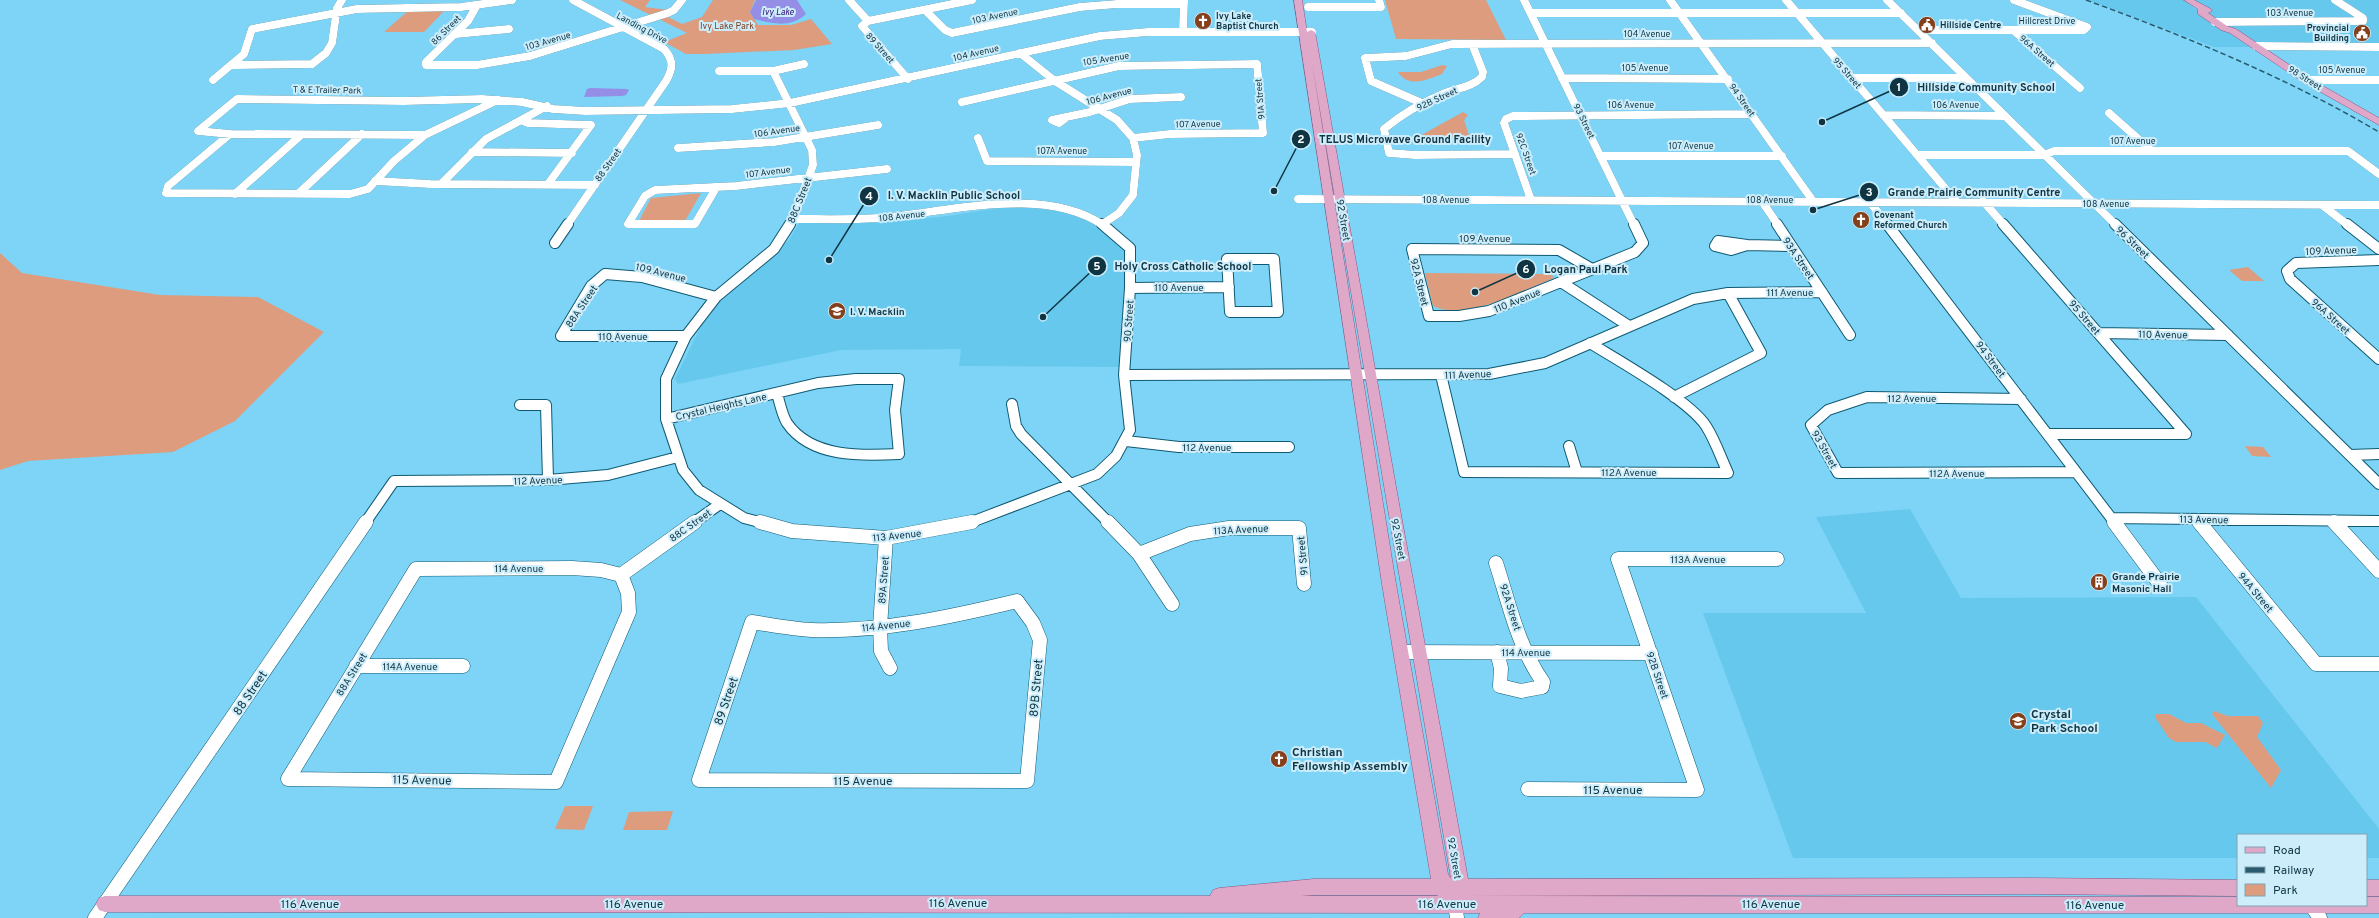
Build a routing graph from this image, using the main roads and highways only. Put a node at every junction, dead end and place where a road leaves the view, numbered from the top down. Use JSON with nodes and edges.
{"nodes":[{"id":1,"x":2188,"y":0,"type":"edge"},
{"id":2,"x":1304,"y":2,"type":"edge"},
{"id":3,"x":2202,"y":9,"type":"junction"},
{"id":4,"x":2233,"y":31,"type":"junction"},
{"id":5,"x":2375,"y":117,"type":"edge"},
{"id":6,"x":2379,"y":122,"type":"edge"},
{"id":7,"x":1364,"y":375,"type":"junction"},
{"id":8,"x":1442,"y":887,"type":"junction"},
{"id":9,"x":1461,"y":887,"type":"junction"},
{"id":10,"x":2237,"y":888,"type":"edge"},
{"id":11,"x":2367,"y":888,"type":"edge"},
{"id":12,"x":2379,"y":888,"type":"edge"},
{"id":13,"x":1162,"y":903,"type":"junction"},
{"id":14,"x":1573,"y":904,"type":"junction"},
{"id":15,"x":2237,"y":905,"type":"edge"},
{"id":16,"x":2367,"y":905,"type":"edge"},
{"id":17,"x":2379,"y":905,"type":"edge"},
{"id":18,"x":100,"y":911,"type":"edge"},
{"id":19,"x":1456,"y":911,"type":"edge"},
{"id":20,"x":1487,"y":918,"type":"edge"}],
"edges":[{"from":1,"to":3,"type":"main road","name":"98 Street"},
{"from":2,"to":7,"type":"main road","name":"92 Street"},
{"from":3,"to":4,"type":"main road","name":"98 Street"},
{"from":3,"to":4,"type":"main road","name":"98 Street"},
{"from":4,"to":5,"type":"main road","name":"98 Street"},
{"from":5,"to":6,"type":"main road","name":"98 Street"},
{"from":7,"to":8,"type":"main road","name":"92 Street"},
{"from":7,"to":9,"type":"main road","name":"92 Street"},
{"from":8,"to":9,"type":"main road","name":"116 Avenue"},
{"from":8,"to":13,"type":"main road","name":"116 Avenue"},
{"from":8,"to":19,"type":"main road","name":"92 Street"},
{"from":9,"to":10,"type":"main road","name":"116 Avenue"},
{"from":9,"to":19,"type":"main road","name":"92 Street"},
{"from":11,"to":12,"type":"main road"},
{"from":13,"to":18,"type":"main road","name":"116 Avenue"},
{"from":13,"to":19,"type":"main road","name":"116 Avenue"},
{"from":14,"to":15,"type":"main road","name":"116 Avenue"},
{"from":14,"to":19,"type":"main road","name":"116 Avenue"},
{"from":14,"to":20,"type":"main road"},
{"from":16,"to":17,"type":"main road","name":"116 Avenue"}]}
